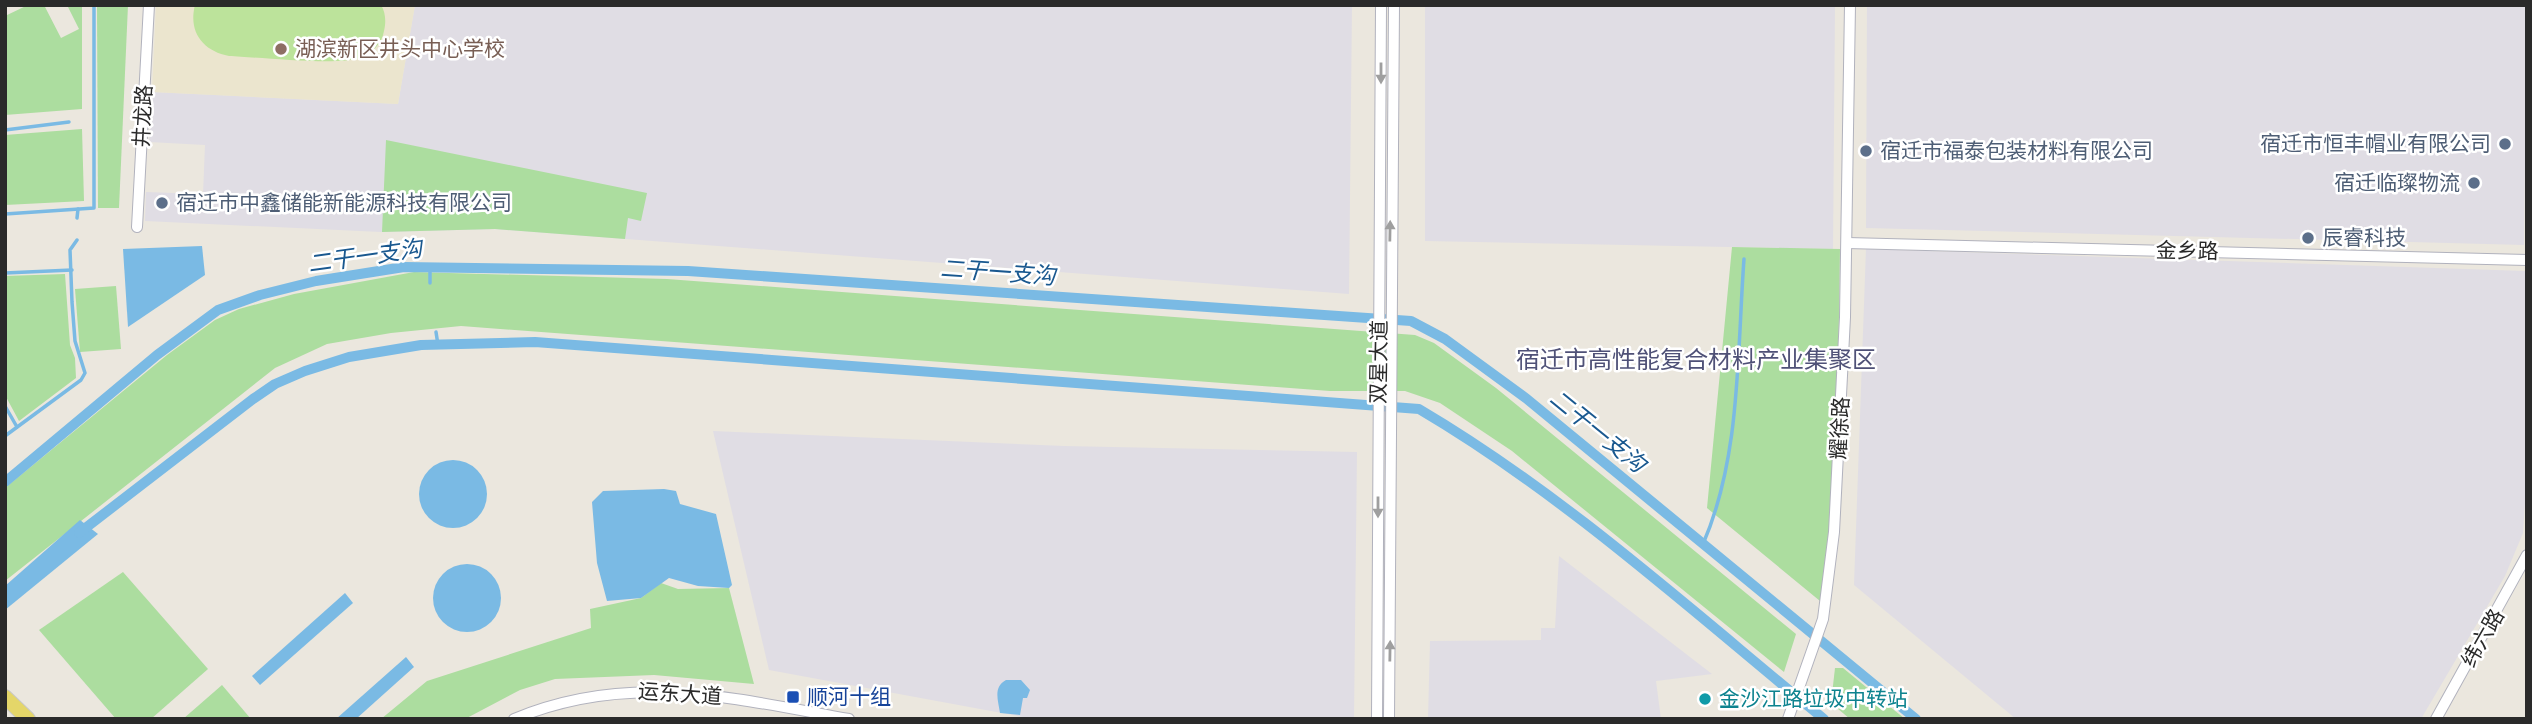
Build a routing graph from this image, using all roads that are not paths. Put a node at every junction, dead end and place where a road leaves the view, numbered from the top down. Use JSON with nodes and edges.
{"nodes":[{"id":1,"x":149,"y":5,"type":"edge"},
{"id":2,"x":1381,"y":5,"type":"edge"},
{"id":3,"x":1394,"y":5,"type":"edge"},
{"id":4,"x":1850,"y":5,"type":"edge"},
{"id":5,"x":137,"y":227,"type":"dead end"},
{"id":6,"x":1847,"y":243,"type":"junction"},
{"id":7,"x":2527,"y":260,"type":"edge"},
{"id":8,"x":1384,"y":299,"type":"junction"},
{"id":9,"x":1383,"y":438,"type":"junction"},
{"id":10,"x":2527,"y":555,"type":"edge"},
{"id":11,"x":5,"y":697,"type":"edge"},
{"id":12,"x":774,"y":705,"type":"junction"},
{"id":13,"x":28,"y":719,"type":"edge"},
{"id":14,"x":514,"y":719,"type":"edge"},
{"id":15,"x":777,"y":719,"type":"edge"},
{"id":16,"x":849,"y":719,"type":"edge"},
{"id":17,"x":1377,"y":719,"type":"edge"},
{"id":18,"x":1389,"y":719,"type":"edge"},
{"id":19,"x":1788,"y":719,"type":"edge"},
{"id":20,"x":2436,"y":719,"type":"edge"}],
"edges":[{"from":1,"to":5,"type":"street","name":"井龙路"},
{"from":2,"to":8,"type":"street","name":"双星大道","one_way":true},
{"from":8,"to":3,"type":"street","name":"双星大道","one_way":true},
{"from":4,"to":6,"type":"street","name":"耀徐路"},
{"from":6,"to":7,"type":"street","name":"金乡路"},
{"from":6,"to":19,"type":"street","name":"耀徐路"},
{"from":8,"to":9,"type":"street"},
{"from":9,"to":17,"type":"street","one_way":true},
{"from":18,"to":9,"type":"street","one_way":true},
{"from":10,"to":20,"type":"street","name":"纬六路"},
{"from":11,"to":13,"type":"main road"},
{"from":12,"to":14,"type":"street","name":"运东大道"},
{"from":12,"to":15,"type":"street"},
{"from":12,"to":16,"type":"street","name":"运东大道"}]}
